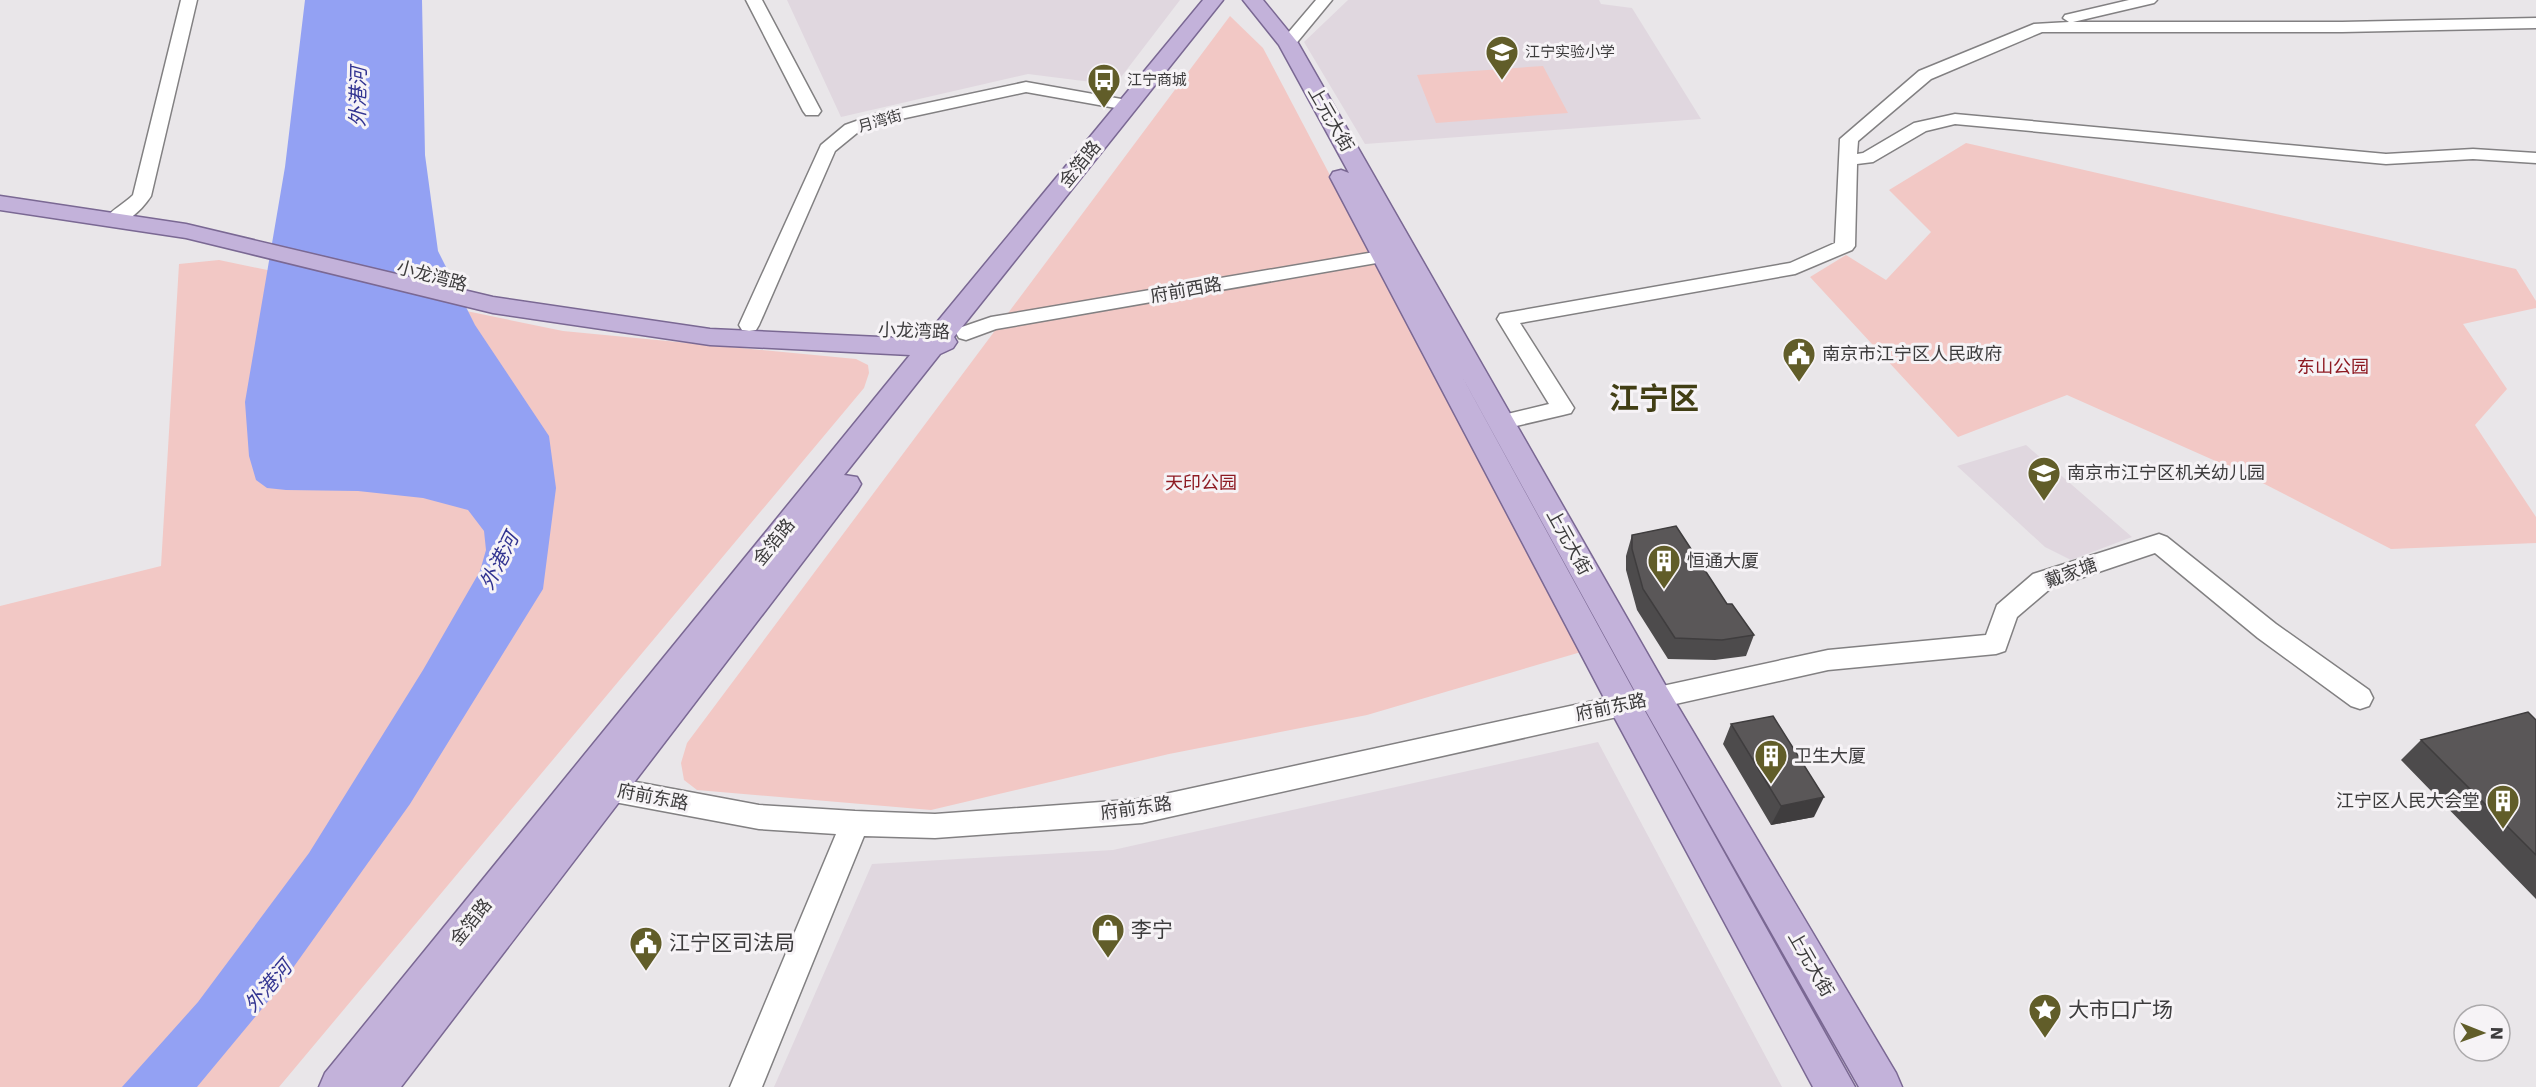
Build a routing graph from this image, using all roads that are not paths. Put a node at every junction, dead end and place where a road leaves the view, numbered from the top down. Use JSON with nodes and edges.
{"nodes":[{"id":1,"x":189,"y":0,"type":"edge"},
{"id":2,"x":754,"y":0,"type":"edge"},
{"id":3,"x":1324,"y":0,"type":"edge"},
{"id":4,"x":2071,"y":0,"type":"edge"},
{"id":5,"x":2150,"y":0,"type":"edge"},
{"id":6,"x":1230,"y":1,"type":"edge"},
{"id":7,"x":2083,"y":15,"type":"junction"},
{"id":8,"x":2536,"y":23,"type":"edge"},
{"id":9,"x":2040,"y":27,"type":"junction"},
{"id":10,"x":1288,"y":43,"type":"junction"},
{"id":11,"x":1127,"y":105,"type":"junction"},
{"id":12,"x":812,"y":111,"type":"dead end"},
{"id":13,"x":2536,"y":158,"type":"edge"},
{"id":14,"x":1847,"y":160,"type":"junction"},
{"id":15,"x":0,"y":189,"type":"edge"},
{"id":16,"x":0,"y":203,"type":"edge"},
{"id":17,"x":122,"y":215,"type":"junction"},
{"id":18,"x":1395,"y":255,"type":"junction"},
{"id":19,"x":494,"y":299,"type":"junction"},
{"id":20,"x":749,"y":325,"type":"junction"},
{"id":21,"x":947,"y":338,"type":"junction"},
{"id":22,"x":1503,"y":422,"type":"junction"},
{"id":23,"x":1655,"y":697,"type":"junction"},
{"id":24,"x":2360,"y":698,"type":"dead end"},
{"id":25,"x":1624,"y":704,"type":"junction"},
{"id":26,"x":609,"y":789,"type":"junction"},
{"id":27,"x":855,"y":823,"type":"junction"},
{"id":28,"x":339,"y":1087,"type":"edge"},
{"id":29,"x":376,"y":1087,"type":"edge"},
{"id":30,"x":746,"y":1087,"type":"edge"},
{"id":31,"x":1835,"y":1087,"type":"edge"},
{"id":32,"x":1882,"y":1087,"type":"edge"}],
"edges":[{"from":1,"to":17,"type":"street"},
{"from":2,"to":12,"type":"street"},
{"from":3,"to":10,"type":"street"},
{"from":4,"to":7,"type":"street"},
{"from":5,"to":7,"type":"street"},
{"from":6,"to":10,"type":"main road","name":"上元大街"},
{"from":6,"to":11,"type":"main road","name":"金箔路"},
{"from":6,"to":18,"type":"main road","name":"上元大街"},
{"from":6,"to":21,"type":"main road","name":"金箔路"},
{"from":7,"to":9,"type":"street"},
{"from":8,"to":9,"type":"street"},
{"from":9,"to":14,"type":"street"},
{"from":10,"to":18,"type":"main road","name":"上元大街"},
{"from":11,"to":20,"type":"street","name":"月湾街"},
{"from":11,"to":21,"type":"main road","name":"金箔路"},
{"from":13,"to":14,"type":"street"},
{"from":14,"to":22,"type":"street"},
{"from":15,"to":17,"type":"main road","name":"小龙湾路"},
{"from":16,"to":17,"type":"main road","name":"小龙湾路"},
{"from":17,"to":19,"type":"main road","name":"小龙湾路"},
{"from":18,"to":21,"type":"street","name":"府前西路"},
{"from":18,"to":22,"type":"main road","name":"上元大街"},
{"from":18,"to":25,"type":"main road","name":"上元大街"},
{"from":19,"to":20,"type":"main road","name":"小龙湾路"},
{"from":19,"to":21,"type":"main road","name":"小龙湾路"},
{"from":20,"to":21,"type":"main road","name":"小龙湾路"},
{"from":21,"to":26,"type":"main road","name":"金箔路"},
{"from":21,"to":28,"type":"main road","name":"金箔路"},
{"from":22,"to":23,"type":"main road","name":"上元大街"},
{"from":23,"to":24,"type":"street","name":"戴家塘"},
{"from":23,"to":25,"type":"street","name":"府前东路"},
{"from":23,"to":32,"type":"main road","name":"上元大街"},
{"from":25,"to":27,"type":"street","name":"府前东路"},
{"from":25,"to":31,"type":"main road","name":"上元大街"},
{"from":26,"to":27,"type":"street","name":"府前东路"},
{"from":26,"to":29,"type":"main road","name":"金箔路"},
{"from":27,"to":30,"type":"street"}]}
